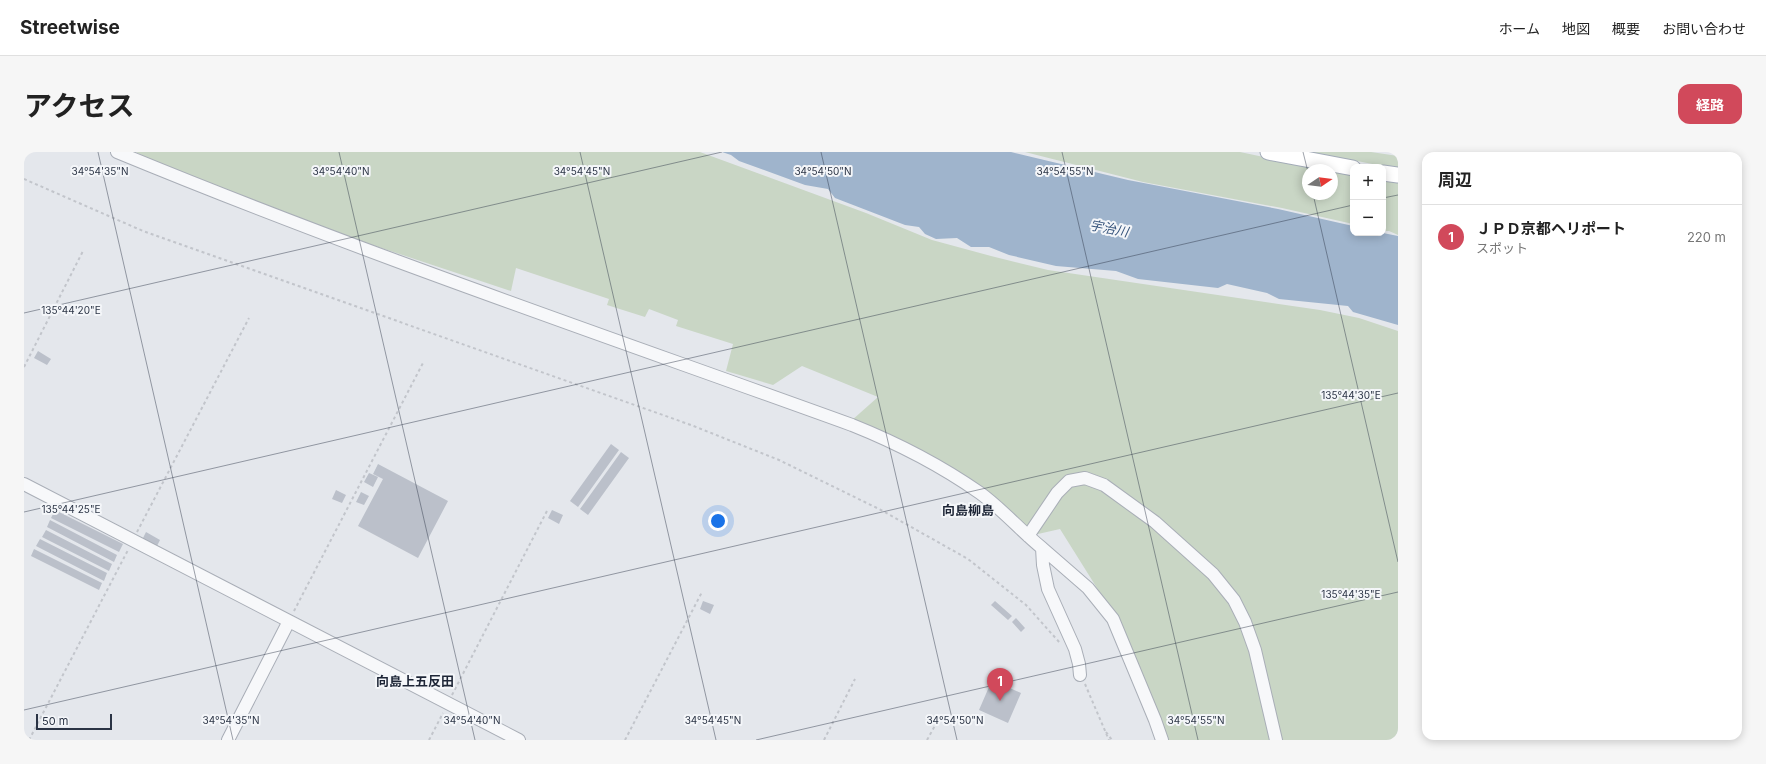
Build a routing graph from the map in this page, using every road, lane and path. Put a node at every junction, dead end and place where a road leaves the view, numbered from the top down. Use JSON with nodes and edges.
{"nodes":[{"id":1,"x":117,"y":152,"type":"edge"},
{"id":2,"x":1268,"y":152,"type":"edge"},
{"id":3,"x":1350,"y":167,"type":"edge"},
{"id":4,"x":1386,"y":173,"type":"edge"},
{"id":5,"x":1398,"y":175,"type":"edge"},
{"id":6,"x":24,"y":179,"type":"edge"},
{"id":7,"x":83,"y":251,"type":"dead end"},
{"id":8,"x":249,"y":318,"type":"dead end"},
{"id":9,"x":424,"y":361,"type":"dead end"},
{"id":10,"x":24,"y":367,"type":"edge"},
{"id":11,"x":24,"y":484,"type":"edge"},
{"id":12,"x":548,"y":509,"type":"dead end"},
{"id":13,"x":1028,"y":536,"type":"junction"},
{"id":14,"x":133,"y":541,"type":"junction"},
{"id":15,"x":1042,"y":548,"type":"junction"},
{"id":16,"x":702,"y":592,"type":"dead end"},
{"id":17,"x":289,"y":621,"type":"junction"},
{"id":18,"x":1062,"y":647,"type":"dead end"},
{"id":19,"x":1080,"y":675,"type":"joint"},
{"id":20,"x":855,"y":679,"type":"dead end"},
{"id":21,"x":448,"y":703,"type":"junction"},
{"id":22,"x":937,"y":722,"type":"dead end"},
{"id":23,"x":30,"y":740,"type":"edge"},
{"id":24,"x":228,"y":740,"type":"edge"},
{"id":25,"x":429,"y":740,"type":"edge"},
{"id":26,"x":519,"y":740,"type":"edge"},
{"id":27,"x":625,"y":740,"type":"edge"},
{"id":28,"x":824,"y":740,"type":"edge"},
{"id":29,"x":927,"y":740,"type":"edge"},
{"id":30,"x":1110,"y":740,"type":"edge"},
{"id":31,"x":1162,"y":740,"type":"edge"},
{"id":32,"x":1276,"y":740,"type":"edge"}],
"edges":[{"from":1,"to":13,"type":"street"},
{"from":2,"to":3,"type":"main road"},
{"from":4,"to":5,"type":"main road"},
{"from":6,"to":18,"type":"path"},
{"from":7,"to":10,"type":"path"},
{"from":8,"to":14,"type":"path"},
{"from":9,"to":17,"type":"path"},
{"from":11,"to":14,"type":"street"},
{"from":12,"to":21,"type":"path"},
{"from":13,"to":15,"type":"street"},
{"from":13,"to":32,"type":"street"},
{"from":14,"to":17,"type":"street"},
{"from":14,"to":23,"type":"path"},
{"from":15,"to":19,"type":"street"},
{"from":15,"to":31,"type":"street"},
{"from":16,"to":27,"type":"path"},
{"from":17,"to":21,"type":"street"},
{"from":17,"to":24,"type":"street"},
{"from":19,"to":30,"type":"path"},
{"from":20,"to":28,"type":"path"},
{"from":21,"to":25,"type":"path"},
{"from":21,"to":26,"type":"street"},
{"from":22,"to":29,"type":"path"}]}
